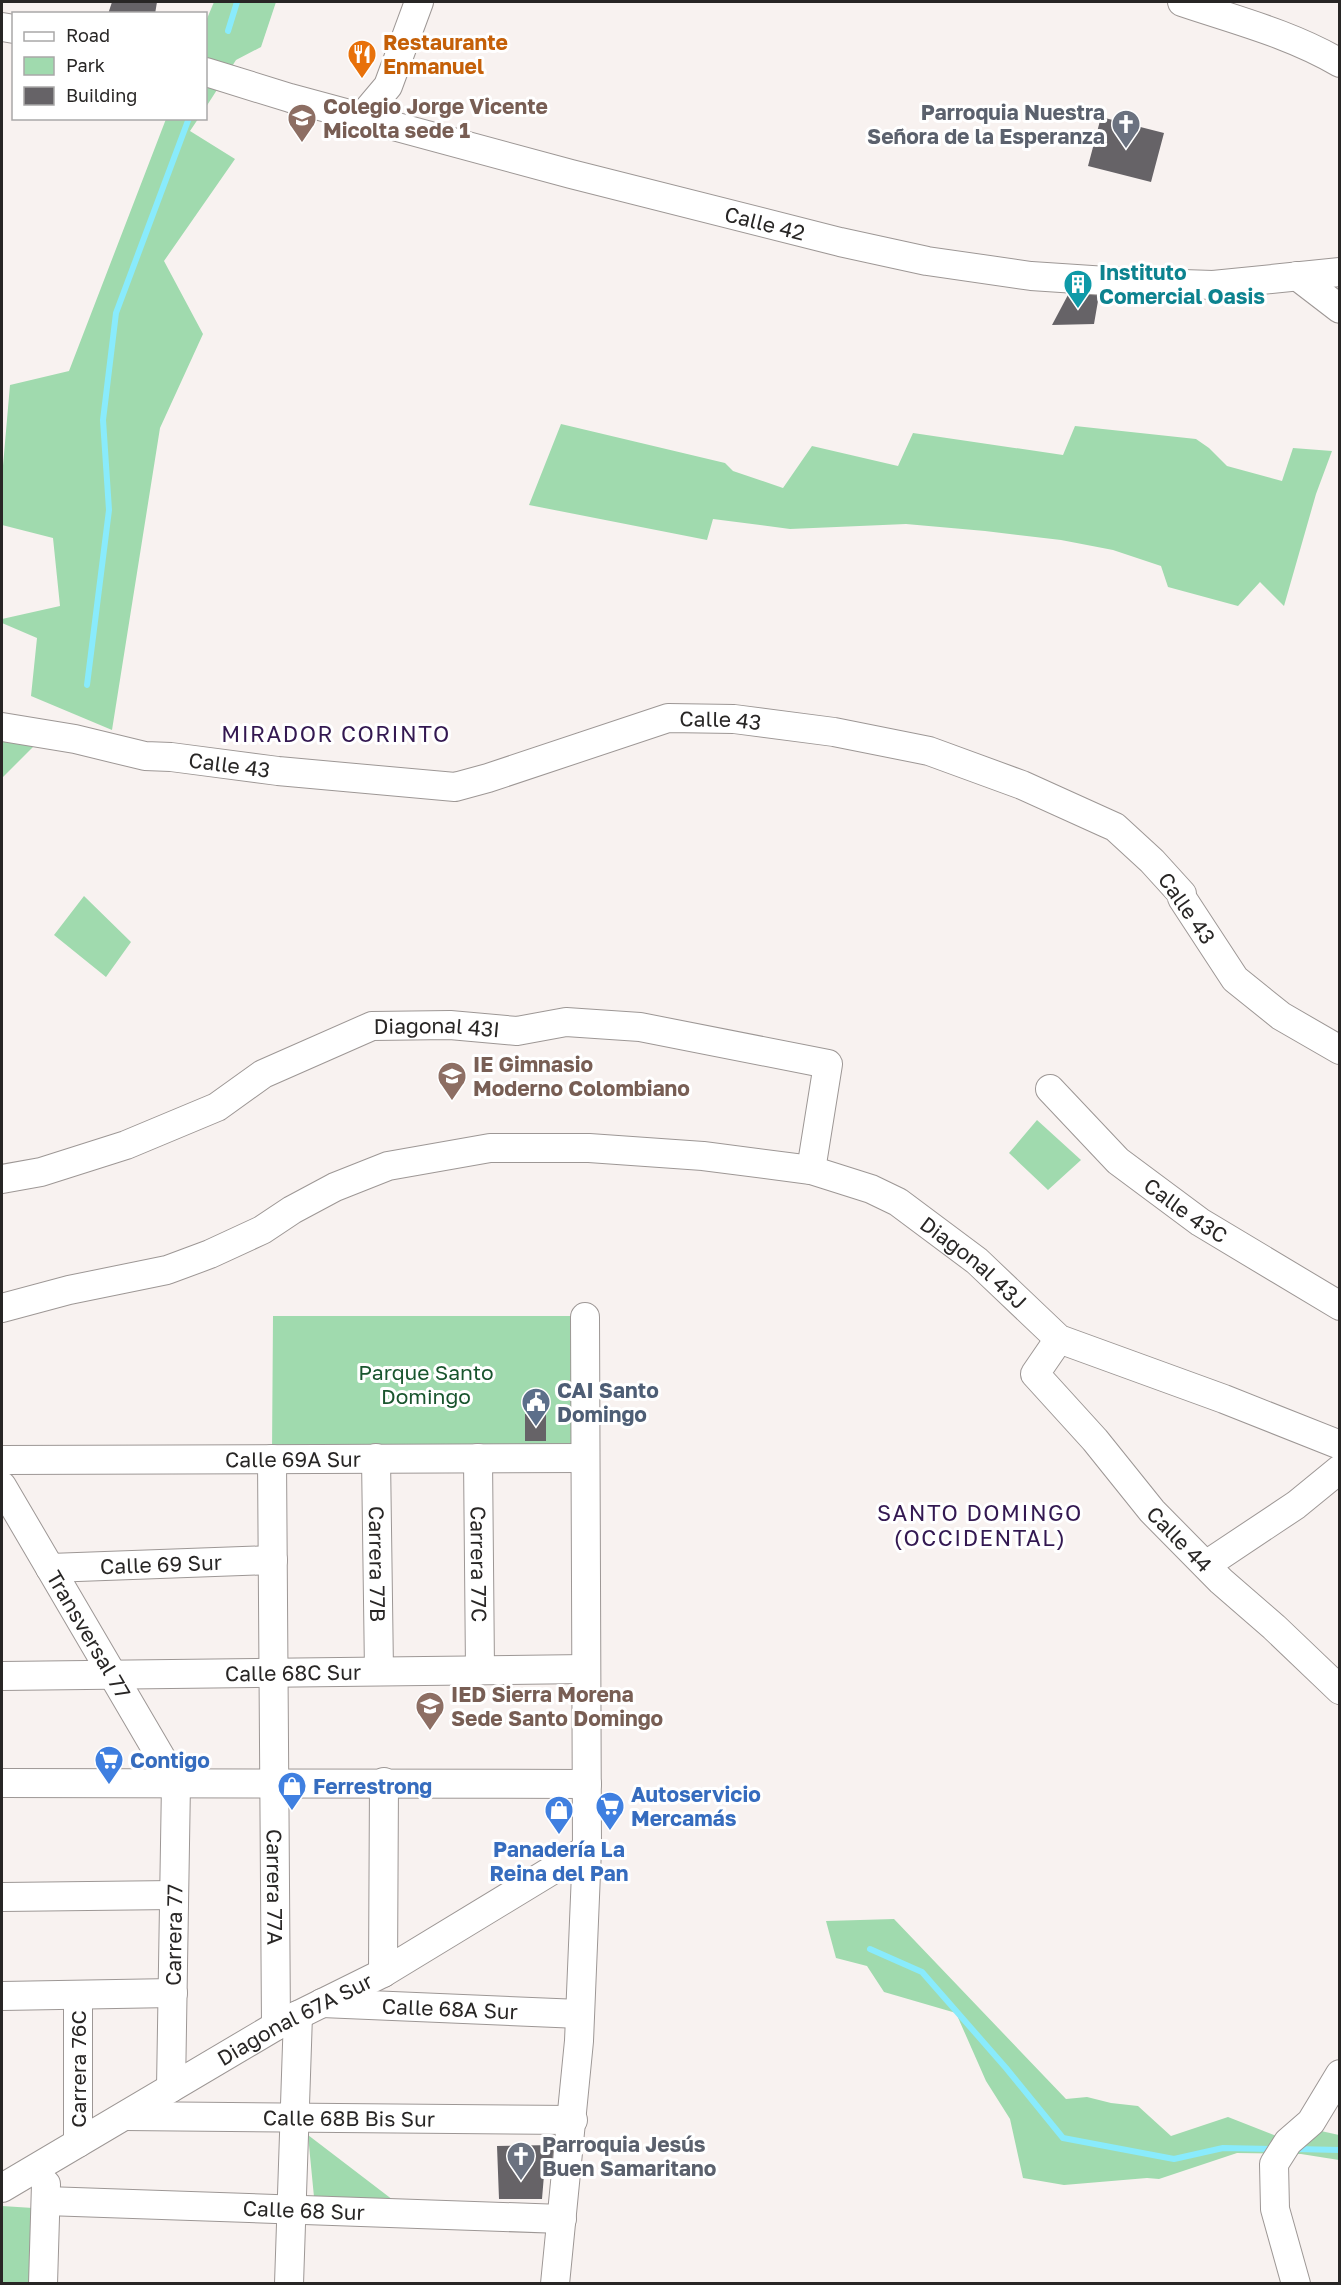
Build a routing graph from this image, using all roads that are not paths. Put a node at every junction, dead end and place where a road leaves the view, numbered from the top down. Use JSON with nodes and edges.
{"nodes":[{"id":1,"x":419,"y":2,"type":"edge"},
{"id":2,"x":1182,"y":2,"type":"edge"},
{"id":3,"x":1340,"y":63,"type":"edge"},
{"id":4,"x":207,"y":72,"type":"edge"},
{"id":5,"x":361,"y":118,"type":"junction"},
{"id":6,"x":1340,"y":272,"type":"edge"},
{"id":7,"x":1297,"y":276,"type":"junction"},
{"id":8,"x":1340,"y":309,"type":"edge"},
{"id":9,"x":2,"y":727,"type":"edge"},
{"id":10,"x":1340,"y":1050,"type":"edge"},
{"id":11,"x":1050,"y":1089,"type":"dead end"},
{"id":12,"x":811,"y":1170,"type":"junction"},
{"id":13,"x":2,"y":1179,"type":"edge"},
{"id":14,"x":3,"y":1304,"type":"edge"},
{"id":15,"x":1340,"y":1306,"type":"edge"},
{"id":16,"x":585,"y":1317,"type":"dead end"},
{"id":17,"x":1059,"y":1339,"type":"junction"},
{"id":18,"x":1340,"y":1445,"type":"edge"},
{"id":19,"x":376,"y":1458,"type":"junction"},
{"id":20,"x":478,"y":1458,"type":"junction"},
{"id":21,"x":584,"y":1458,"type":"junction"},
{"id":22,"x":272,"y":1459,"type":"junction"},
{"id":23,"x":2,"y":1460,"type":"edge"},
{"id":24,"x":1340,"y":1470,"type":"edge"},
{"id":25,"x":2,"y":1486,"type":"edge"},
{"id":26,"x":273,"y":1560,"type":"junction"},
{"id":27,"x":1206,"y":1565,"type":"junction"},
{"id":28,"x":50,"y":1568,"type":"junction"},
{"id":29,"x":586,"y":1669,"type":"junction"},
{"id":30,"x":480,"y":1670,"type":"junction"},
{"id":31,"x":379,"y":1671,"type":"junction"},
{"id":32,"x":274,"y":1673,"type":"junction"},
{"id":33,"x":112,"y":1675,"type":"junction"},
{"id":34,"x":2,"y":1676,"type":"edge"},
{"id":35,"x":1340,"y":1690,"type":"edge"},
{"id":36,"x":384,"y":1782,"type":"junction"},
{"id":37,"x":176,"y":1783,"type":"junction"},
{"id":38,"x":275,"y":1783,"type":"junction"},
{"id":39,"x":2,"y":1784,"type":"edge"},
{"id":40,"x":587,"y":1784,"type":"junction"},
{"id":41,"x":587,"y":1849,"type":"junction"},
{"id":42,"x":174,"y":1895,"type":"junction"},
{"id":43,"x":2,"y":1897,"type":"edge"},
{"id":44,"x":383,"y":1972,"type":"junction"},
{"id":45,"x":173,"y":1993,"type":"junction"},
{"id":46,"x":78,"y":1995,"type":"junction"},
{"id":47,"x":2,"y":1996,"type":"edge"},
{"id":48,"x":580,"y":2014,"type":"junction"},
{"id":49,"x":298,"y":2015,"type":"junction"},
{"id":50,"x":1340,"y":2074,"type":"edge"},
{"id":51,"x":171,"y":2088,"type":"junction"},
{"id":52,"x":125,"y":2116,"type":"junction"},
{"id":53,"x":295,"y":2117,"type":"junction"},
{"id":54,"x":573,"y":2120,"type":"junction"},
{"id":55,"x":78,"y":2143,"type":"junction"},
{"id":56,"x":47,"y":2162,"type":"junction"},
{"id":57,"x":2,"y":2188,"type":"edge"},
{"id":58,"x":46,"y":2201,"type":"junction"},
{"id":59,"x":292,"y":2208,"type":"junction"},
{"id":60,"x":562,"y":2219,"type":"junction"},
{"id":61,"x":43,"y":2283,"type":"edge"},
{"id":62,"x":290,"y":2283,"type":"edge"},
{"id":63,"x":555,"y":2283,"type":"edge"},
{"id":64,"x":1296,"y":2283,"type":"edge"}],
"edges":[{"from":1,"to":5,"type":"street"},
{"from":2,"to":3,"type":"street"},
{"from":4,"to":5,"type":"street","name":"Calle 42"},
{"from":5,"to":7,"type":"street","name":"Calle 42"},
{"from":6,"to":7,"type":"street","name":"Calle 42"},
{"from":7,"to":8,"type":"street"},
{"from":9,"to":10,"type":"street","name":"Calle 43"},
{"from":11,"to":15,"type":"street","name":"Calle 43C"},
{"from":12,"to":13,"type":"street","name":"Diagonal 43I"},
{"from":12,"to":14,"type":"street","name":"Diagonal 43J"},
{"from":12,"to":17,"type":"street","name":"Diagonal 43J"},
{"from":16,"to":21,"type":"street"},
{"from":17,"to":18,"type":"street","name":"Diagonal 43J"},
{"from":17,"to":27,"type":"street","name":"Calle 44"},
{"from":19,"to":20,"type":"street","name":"Calle 69A Sur"},
{"from":19,"to":22,"type":"street","name":"Calle 69A Sur"},
{"from":19,"to":31,"type":"street","name":"Carrera 77B"},
{"from":20,"to":21,"type":"street","name":"Calle 69A Sur"},
{"from":20,"to":30,"type":"street","name":"Carrera 77C"},
{"from":21,"to":29,"type":"street"},
{"from":22,"to":23,"type":"street","name":"Calle 69A Sur"},
{"from":22,"to":26,"type":"street","name":"Carrera 77A"},
{"from":24,"to":27,"type":"street"},
{"from":25,"to":28,"type":"street","name":"Transversal 77"},
{"from":26,"to":28,"type":"street","name":"Calle 69 Sur"},
{"from":26,"to":32,"type":"street","name":"Carrera 77A"},
{"from":27,"to":35,"type":"street","name":"Calle 44"},
{"from":28,"to":33,"type":"street","name":"Transversal 77"},
{"from":29,"to":30,"type":"street","name":"Calle 68C Sur"},
{"from":29,"to":40,"type":"street"},
{"from":30,"to":31,"type":"street","name":"Calle 68C Sur"},
{"from":31,"to":32,"type":"street","name":"Calle 68C Sur"},
{"from":32,"to":33,"type":"street","name":"Calle 68C Sur"},
{"from":32,"to":38,"type":"street","name":"Carrera 77A"},
{"from":33,"to":34,"type":"street","name":"Calle 68C Sur"},
{"from":33,"to":37,"type":"street","name":"Transversal 77"},
{"from":36,"to":38,"type":"street"},
{"from":36,"to":40,"type":"street"},
{"from":36,"to":44,"type":"street"},
{"from":37,"to":38,"type":"street"},
{"from":37,"to":39,"type":"street"},
{"from":37,"to":42,"type":"street","name":"Carrera 77"},
{"from":38,"to":49,"type":"street","name":"Carrera 77A"},
{"from":40,"to":41,"type":"street"},
{"from":41,"to":44,"type":"street","name":"Diagonal 67A Sur"},
{"from":41,"to":48,"type":"street"},
{"from":42,"to":43,"type":"street"},
{"from":42,"to":45,"type":"street","name":"Carrera 77"},
{"from":44,"to":49,"type":"street","name":"Diagonal 67A Sur"},
{"from":45,"to":46,"type":"street"},
{"from":45,"to":51,"type":"street","name":"Carrera 77"},
{"from":46,"to":47,"type":"street"},
{"from":46,"to":55,"type":"street","name":"Carrera 76C"},
{"from":48,"to":49,"type":"street","name":"Calle 68A Sur"},
{"from":48,"to":54,"type":"street"},
{"from":49,"to":51,"type":"street","name":"Diagonal 67A Sur"},
{"from":49,"to":53,"type":"street","name":"Carrera 77A"},
{"from":50,"to":64,"type":"street"},
{"from":51,"to":52,"type":"street","name":"Diagonal 67A Sur"},
{"from":52,"to":53,"type":"street","name":"Calle 68B Bis Sur"},
{"from":52,"to":55,"type":"street","name":"Diagonal 67A Sur"},
{"from":53,"to":54,"type":"street","name":"Calle 68B Bis Sur"},
{"from":53,"to":59,"type":"street","name":"Carrera 77A"},
{"from":54,"to":60,"type":"street"},
{"from":55,"to":56,"type":"street","name":"Diagonal 67A Sur"},
{"from":56,"to":57,"type":"street","name":"Diagonal 67A Sur"},
{"from":56,"to":58,"type":"street"},
{"from":58,"to":59,"type":"street","name":"Calle 68 Sur"},
{"from":58,"to":61,"type":"street"},
{"from":59,"to":60,"type":"street","name":"Calle 68 Sur"},
{"from":59,"to":62,"type":"street","name":"Carrera 77A"},
{"from":60,"to":63,"type":"street"}]}
